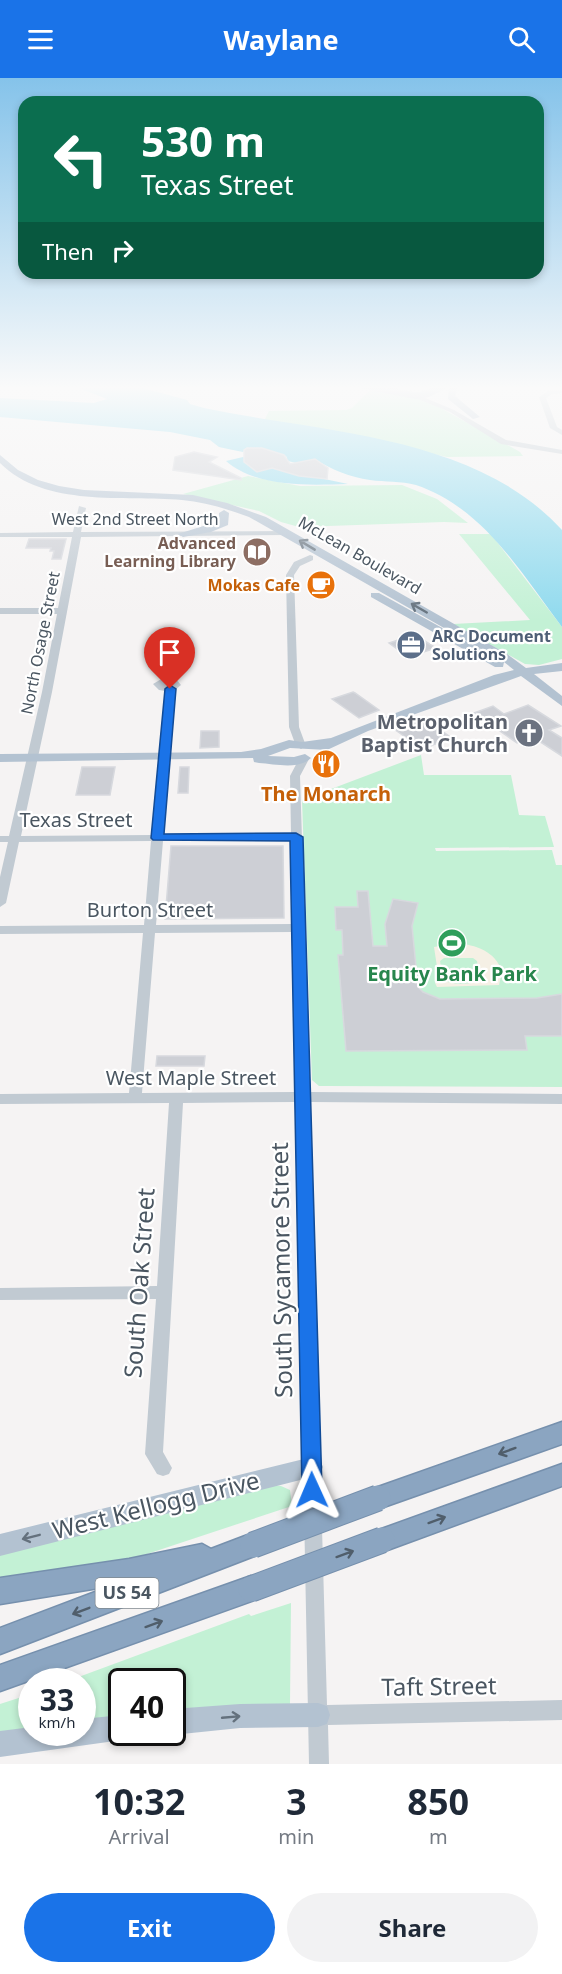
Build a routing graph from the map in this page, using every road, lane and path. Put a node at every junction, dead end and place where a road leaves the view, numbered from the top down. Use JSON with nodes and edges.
{"nodes":[{"id":1,"x":4,"y":464,"type":"edge"},
{"id":2,"x":0,"y":473,"type":"edge"},
{"id":3,"x":82,"y":508,"type":"dead end"},
{"id":4,"x":224,"y":513,"type":"junction"},
{"id":5,"x":269,"y":533,"type":"junction"},
{"id":6,"x":287,"y":533,"type":"junction"},
{"id":7,"x":77,"y":534,"type":"junction"},
{"id":8,"x":183,"y":534,"type":"junction"},
{"id":9,"x":0,"y":535,"type":"edge"},
{"id":10,"x":310,"y":558,"type":"junction"},
{"id":11,"x":0,"y":611,"type":"edge"},
{"id":12,"x":61,"y":611,"type":"junction"},
{"id":13,"x":562,"y":667,"type":"edge"},
{"id":14,"x":521,"y":672,"type":"junction"},
{"id":15,"x":170,"y":689,"type":"dead end"},
{"id":16,"x":562,"y":702,"type":"edge"},
{"id":17,"x":294,"y":727,"type":"junction"},
{"id":18,"x":283,"y":753,"type":"junction"},
{"id":19,"x":304,"y":753,"type":"junction"},
{"id":20,"x":165,"y":757,"type":"junction"},
{"id":21,"x":0,"y":758,"type":"edge"},
{"id":22,"x":32,"y":758,"type":"junction"},
{"id":23,"x":295,"y":776,"type":"junction"},
{"id":24,"x":296,"y":837,"type":"junction"},
{"id":25,"x":0,"y":838,"type":"edge"},
{"id":26,"x":14,"y":838,"type":"junction"},
{"id":27,"x":158,"y":838,"type":"junction"},
{"id":28,"x":0,"y":903,"type":"edge"},
{"id":29,"x":299,"y":928,"type":"junction"},
{"id":30,"x":151,"y":929,"type":"junction"},
{"id":31,"x":0,"y":930,"type":"edge"},
{"id":32,"x":303,"y":1097,"type":"junction"},
{"id":33,"x":135,"y":1098,"type":"junction"},
{"id":34,"x":176,"y":1098,"type":"junction"},
{"id":35,"x":0,"y":1099,"type":"edge"},
{"id":36,"x":562,"y":1099,"type":"edge"},
{"id":37,"x":163,"y":1292,"type":"junction"},
{"id":38,"x":0,"y":1294,"type":"edge"},
{"id":39,"x":562,"y":1433,"type":"edge"},
{"id":40,"x":312,"y":1467,"type":"junction"},
{"id":41,"x":163,"y":1468,"type":"dead end"},
{"id":42,"x":562,"y":1475,"type":"edge"},
{"id":43,"x":0,"y":1545,"type":"edge"},
{"id":44,"x":253,"y":1545,"type":"junction"},
{"id":45,"x":0,"y":1591,"type":"edge"},
{"id":46,"x":0,"y":1641,"type":"edge"},
{"id":47,"x":0,"y":1678,"type":"edge"},
{"id":48,"x":562,"y":1710,"type":"edge"},
{"id":49,"x":318,"y":1715,"type":"junction"},
{"id":50,"x":186,"y":1721,"type":"edge"},
{"id":51,"x":18,"y":1741,"type":"edge"},
{"id":52,"x":0,"y":1744,"type":"edge"},
{"id":53,"x":319,"y":1764,"type":"edge"}],
"edges":[{"from":1,"to":6,"type":"main road","name":"McLean Boulevard"},
{"from":2,"to":4,"type":"main road","name":"McLean Boulevard"},
{"from":3,"to":7,"type":"street","name":"North Osage Street"},
{"from":4,"to":5,"type":"main road","name":"McLean Boulevard"},
{"from":4,"to":8,"type":"main road"},
{"from":5,"to":6,"type":"street","name":"West 2nd Street North"},
{"from":5,"to":8,"type":"street","name":"West 2nd Street North"},
{"from":5,"to":10,"type":"main road","name":"McLean Boulevard"},
{"from":14,"to":6,"type":"main road","name":"McLean Boulevard","one_way":true},
{"from":7,"to":8,"type":"street","name":"West 2nd Street North"},
{"from":7,"to":9,"type":"street","name":"West 2nd Street North"},
{"from":7,"to":12,"type":"street","name":"North Osage Street"},
{"from":10,"to":14,"type":"main road","name":"McLean Boulevard"},
{"from":10,"to":17,"type":"street"},
{"from":11,"to":12,"type":"street"},
{"from":12,"to":22,"type":"street","name":"North Osage Street"},
{"from":13,"to":14,"type":"main road"},
{"from":14,"to":16,"type":"main road","name":"McLean Boulevard"},
{"from":14,"to":19,"type":"main road"},
{"from":15,"to":20,"type":"street"},
{"from":17,"to":18,"type":"street"},
{"from":17,"to":19,"type":"street"},
{"from":18,"to":19,"type":"main road"},
{"from":18,"to":20,"type":"main road"},
{"from":18,"to":23,"type":"street"},
{"from":19,"to":23,"type":"street","name":"South Sycamore Street"},
{"from":20,"to":22,"type":"main road"},
{"from":20,"to":27,"type":"street"},
{"from":21,"to":22,"type":"main road"},
{"from":22,"to":26,"type":"street","name":"North Osage Street"},
{"from":23,"to":24,"type":"street","name":"South Sycamore Street"},
{"from":24,"to":27,"type":"street","name":"Texas Street"},
{"from":24,"to":29,"type":"street","name":"South Sycamore Street"},
{"from":25,"to":26,"type":"street","name":"Texas Street"},
{"from":26,"to":27,"type":"street","name":"Texas Street"},
{"from":26,"to":28,"type":"street","name":"North Osage Street"},
{"from":27,"to":30,"type":"street"},
{"from":29,"to":30,"type":"street","name":"Burton Street"},
{"from":29,"to":32,"type":"street","name":"South Sycamore Street"},
{"from":30,"to":31,"type":"street","name":"Burton Street"},
{"from":30,"to":33,"type":"street"},
{"from":32,"to":34,"type":"street","name":"West Maple Street"},
{"from":32,"to":36,"type":"street","name":"West Maple Street"},
{"from":32,"to":40,"type":"street","name":"South Sycamore Street"},
{"from":33,"to":34,"type":"street","name":"West Maple Street"},
{"from":33,"to":35,"type":"street","name":"West Maple Street"},
{"from":34,"to":37,"type":"street","name":"South Oak Street"},
{"from":37,"to":38,"type":"street"},
{"from":37,"to":41,"type":"street","name":"South Oak Street"},
{"from":39,"to":44,"type":"highway","number":"US 54","one_way":true,"bridge":true},
{"from":40,"to":43,"type":"main road","name":"West Kellogg Drive","one_way":true},
{"from":40,"to":49,"type":"street","name":"South Sycamore Street"},
{"from":47,"to":42,"type":"highway","number":"US 54","one_way":true,"bridge":true},
{"from":44,"to":45,"type":"highway"},
{"from":44,"to":46,"type":"highway","number":"US 54","one_way":true},
{"from":48,"to":49,"type":"street","name":"Taft Street"},
{"from":50,"to":49,"type":"main road","one_way":true},
{"from":49,"to":53,"type":"street","name":"South Sycamore Street"},
{"from":51,"to":52,"type":"main road"}]}
